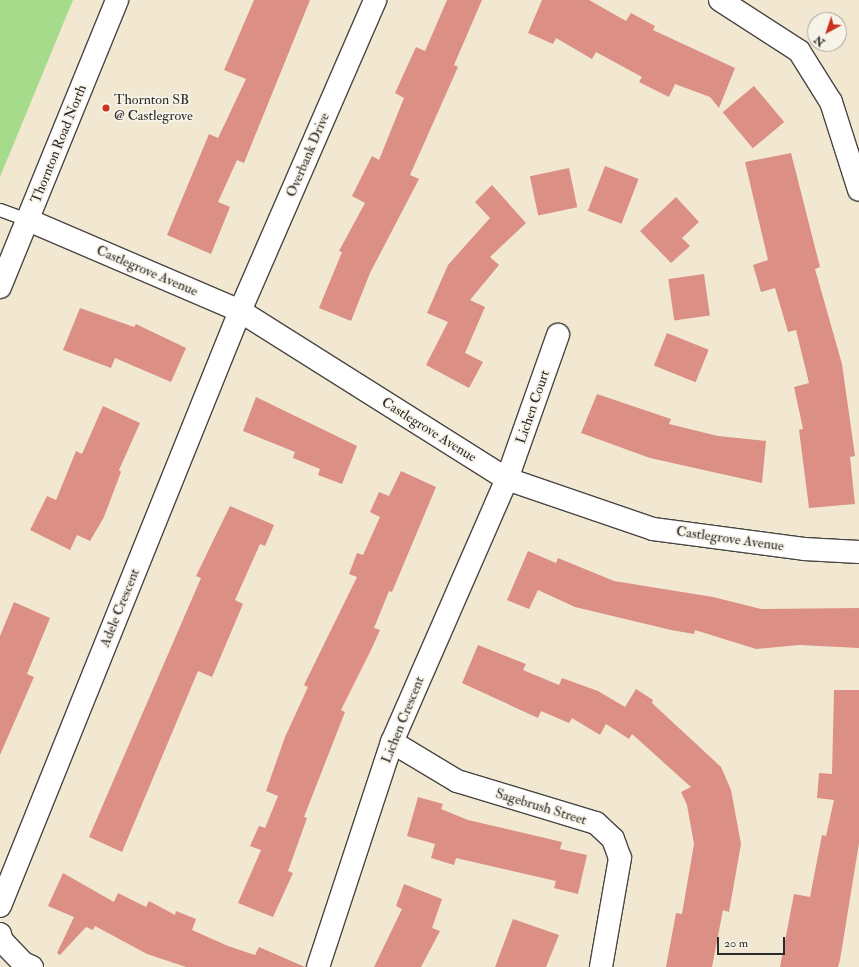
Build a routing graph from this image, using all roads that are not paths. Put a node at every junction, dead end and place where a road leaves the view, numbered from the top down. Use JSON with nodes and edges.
{"nodes":[{"id":1,"x":117,"y":0,"type":"edge"},
{"id":2,"x":375,"y":0,"type":"edge"},
{"id":3,"x":720,"y":0,"type":"edge"},
{"id":4,"x":859,"y":190,"type":"edge"},
{"id":5,"x":0,"y":210,"type":"edge"},
{"id":6,"x":28,"y":220,"type":"junction"},
{"id":7,"x":0,"y":288,"type":"edge"},
{"id":8,"x":240,"y":311,"type":"junction"},
{"id":9,"x":558,"y":335,"type":"dead end"},
{"id":10,"x":507,"y":479,"type":"junction"},
{"id":11,"x":859,"y":552,"type":"edge"},
{"id":12,"x":392,"y":742,"type":"junction"},
{"id":13,"x":0,"y":906,"type":"edge"},
{"id":14,"x":0,"y":934,"type":"edge"},
{"id":15,"x":32,"y":967,"type":"edge"},
{"id":16,"x":318,"y":967,"type":"edge"},
{"id":17,"x":601,"y":967,"type":"edge"}],
"edges":[{"from":1,"to":6,"type":"street","name":"Thornton Road North"},
{"from":2,"to":8,"type":"street","name":"Overbank Drive"},
{"from":3,"to":4,"type":"street"},
{"from":5,"to":6,"type":"lane"},
{"from":6,"to":7,"type":"street","name":"Thornton Road North"},
{"from":6,"to":8,"type":"street","name":"Castlegrove Avenue"},
{"from":8,"to":10,"type":"street","name":"Castlegrove Avenue"},
{"from":8,"to":13,"type":"street","name":"Adele Crescent"},
{"from":9,"to":10,"type":"street","name":"Lichen Court"},
{"from":10,"to":11,"type":"street","name":"Castlegrove Avenue"},
{"from":10,"to":12,"type":"street","name":"Lichen Crescent"},
{"from":12,"to":16,"type":"street","name":"Lichen Crescent"},
{"from":12,"to":17,"type":"street","name":"Sagebrush Street"},
{"from":14,"to":15,"type":"street"}]}
